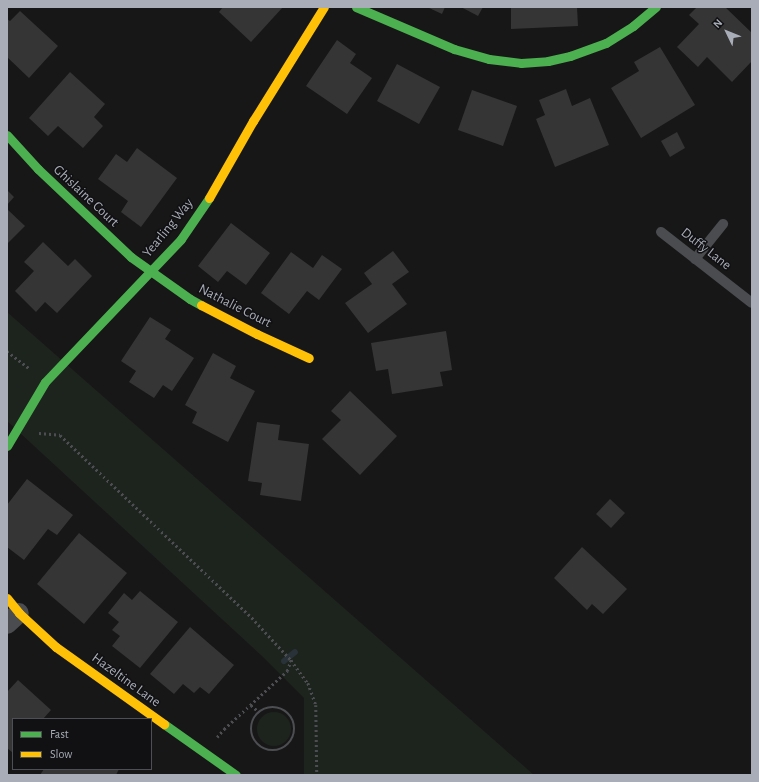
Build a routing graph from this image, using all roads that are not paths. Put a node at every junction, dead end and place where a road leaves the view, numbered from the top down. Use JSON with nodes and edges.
{"nodes":[{"id":1,"x":324,"y":7,"type":"edge"},
{"id":2,"x":356,"y":7,"type":"edge"},
{"id":3,"x":656,"y":7,"type":"edge"},
{"id":4,"x":7,"y":135,"type":"edge"},
{"id":5,"x":723,"y":224,"type":"dead end"},
{"id":6,"x":661,"y":232,"type":"dead end"},
{"id":7,"x":695,"y":259,"type":"junction"},
{"id":8,"x":151,"y":272,"type":"junction"},
{"id":9,"x":752,"y":303,"type":"edge"},
{"id":10,"x":309,"y":358,"type":"dead end"},
{"id":11,"x":7,"y":446,"type":"edge"},
{"id":12,"x":11,"y":612,"type":"edge"},
{"id":13,"x":236,"y":775,"type":"edge"}],
"edges":[{"from":1,"to":8,"type":"street","name":"Yearling Way"},
{"from":2,"to":3,"type":"street"},
{"from":4,"to":8,"type":"street","name":"Ghislaine Court"},
{"from":5,"to":7,"type":"lane"},
{"from":6,"to":7,"type":"lane","name":"Duffy Lane"},
{"from":7,"to":9,"type":"lane","name":"Duffy Lane"},
{"from":8,"to":10,"type":"street","name":"Nathalie Court"},
{"from":8,"to":11,"type":"street","name":"Yearling Way"},
{"from":12,"to":13,"type":"street","name":"Hazeltine Lane"}]}
